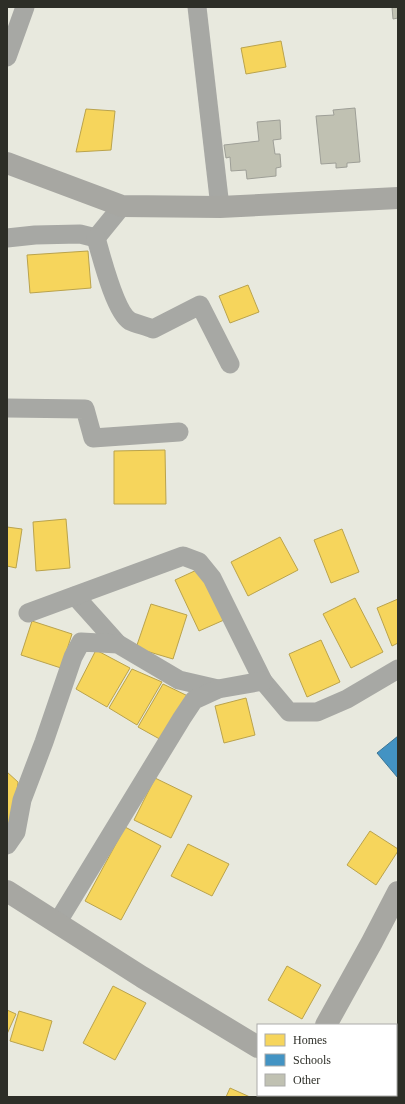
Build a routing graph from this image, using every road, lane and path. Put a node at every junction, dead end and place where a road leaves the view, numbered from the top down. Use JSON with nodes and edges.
{"nodes":[{"id":1,"x":25,"y":7,"type":"edge"},
{"id":2,"x":197,"y":7,"type":"edge"},
{"id":3,"x":7,"y":57,"type":"edge"},
{"id":4,"x":7,"y":163,"type":"edge"},
{"id":5,"x":398,"y":198,"type":"edge"},
{"id":6,"x":122,"y":206,"type":"junction"},
{"id":7,"x":220,"y":207,"type":"junction"},
{"id":8,"x":7,"y":238,"type":"edge"},
{"id":9,"x":96,"y":238,"type":"junction"},
{"id":10,"x":230,"y":364,"type":"dead end"},
{"id":11,"x":7,"y":408,"type":"edge"},
{"id":12,"x":179,"y":432,"type":"dead end"},
{"id":13,"x":75,"y":596,"type":"junction"},
{"id":14,"x":28,"y":613,"type":"dead end"},
{"id":15,"x":118,"y":644,"type":"junction"},
{"id":16,"x":398,"y":669,"type":"edge"},
{"id":17,"x":263,"y":682,"type":"junction"},
{"id":18,"x":218,"y":689,"type":"junction"},
{"id":19,"x":7,"y":845,"type":"edge"},
{"id":20,"x":7,"y":892,"type":"edge"},
{"id":21,"x":398,"y":892,"type":"edge"},
{"id":22,"x":57,"y":924,"type":"junction"},
{"id":23,"x":327,"y":1024,"type":"edge"},
{"id":24,"x":257,"y":1045,"type":"edge"}],
"edges":[{"from":1,"to":3,"type":"street"},
{"from":2,"to":7,"type":"street"},
{"from":4,"to":6,"type":"street"},
{"from":5,"to":7,"type":"street"},
{"from":6,"to":7,"type":"street"},
{"from":6,"to":9,"type":"street"},
{"from":8,"to":9,"type":"street"},
{"from":9,"to":10,"type":"street"},
{"from":11,"to":12,"type":"street"},
{"from":13,"to":14,"type":"street"},
{"from":13,"to":15,"type":"street"},
{"from":13,"to":17,"type":"street"},
{"from":15,"to":18,"type":"street"},
{"from":15,"to":19,"type":"street"},
{"from":16,"to":17,"type":"street"},
{"from":17,"to":18,"type":"street"},
{"from":18,"to":22,"type":"street"},
{"from":20,"to":22,"type":"street"},
{"from":21,"to":23,"type":"street"},
{"from":22,"to":24,"type":"street"}]}
